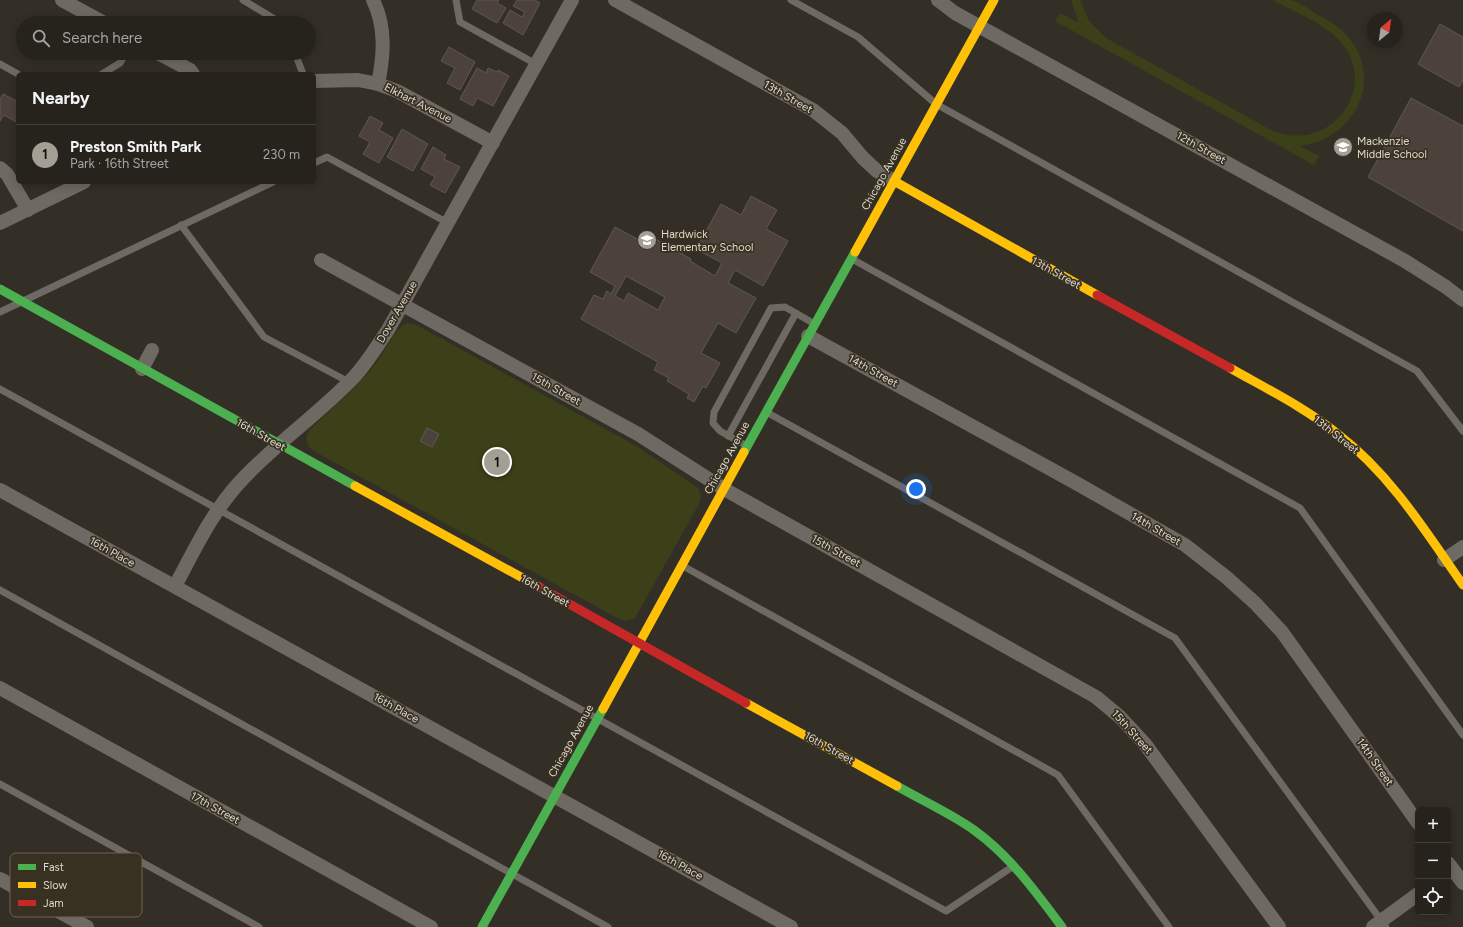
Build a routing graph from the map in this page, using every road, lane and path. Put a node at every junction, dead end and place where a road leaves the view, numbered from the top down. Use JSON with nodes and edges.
{"nodes":[{"id":1,"x":62,"y":0,"type":"edge"},
{"id":2,"x":243,"y":0,"type":"edge"},
{"id":3,"x":373,"y":0,"type":"edge"},
{"id":4,"x":456,"y":0,"type":"edge"},
{"id":5,"x":572,"y":0,"type":"edge"},
{"id":6,"x":615,"y":0,"type":"edge"},
{"id":7,"x":791,"y":0,"type":"edge"},
{"id":8,"x":938,"y":0,"type":"edge"},
{"id":9,"x":994,"y":0,"type":"edge"},
{"id":10,"x":91,"y":16,"type":"edge"},
{"id":11,"x":269,"y":16,"type":"edge"},
{"id":12,"x":979,"y":26,"type":"junction"},
{"id":13,"x":122,"y":60,"type":"edge"},
{"id":14,"x":171,"y":60,"type":"edge"},
{"id":15,"x":298,"y":60,"type":"edge"},
{"id":16,"x":0,"y":64,"type":"edge"},
{"id":17,"x":536,"y":64,"type":"junction"},
{"id":18,"x":105,"y":72,"type":"edge"},
{"id":19,"x":192,"y":72,"type":"edge"},
{"id":20,"x":302,"y":72,"type":"edge"},
{"id":21,"x":16,"y":73,"type":"edge"},
{"id":22,"x":316,"y":81,"type":"edge"},
{"id":23,"x":378,"y":84,"type":"junction"},
{"id":24,"x":936,"y":104,"type":"junction"},
{"id":25,"x":493,"y":143,"type":"junction"},
{"id":26,"x":316,"y":162,"type":"edge"},
{"id":27,"x":0,"y":168,"type":"edge"},
{"id":28,"x":894,"y":181,"type":"junction"},
{"id":29,"x":80,"y":184,"type":"edge"},
{"id":30,"x":269,"y":184,"type":"edge"},
{"id":31,"x":28,"y":210,"type":"junction"},
{"id":32,"x":0,"y":223,"type":"edge"},
{"id":33,"x":448,"y":223,"type":"junction"},
{"id":34,"x":181,"y":225,"type":"junction"},
{"id":35,"x":851,"y":258,"type":"junction"},
{"id":36,"x":321,"y":260,"type":"dead end"},
{"id":37,"x":0,"y":290,"type":"edge"},
{"id":38,"x":1463,"y":300,"type":"edge"},
{"id":39,"x":19,"y":302,"type":"junction"},
{"id":40,"x":402,"y":304,"type":"junction"},
{"id":41,"x":0,"y":312,"type":"edge"},
{"id":42,"x":796,"y":313,"type":"junction"},
{"id":43,"x":811,"y":330,"type":"junction"},
{"id":44,"x":152,"y":350,"type":"dead end"},
{"id":45,"x":142,"y":369,"type":"junction"},
{"id":46,"x":349,"y":382,"type":"junction"},
{"id":47,"x":0,"y":389,"type":"edge"},
{"id":48,"x":766,"y":412,"type":"junction"},
{"id":49,"x":1463,"y":431,"type":"edge"},
{"id":50,"x":728,"y":436,"type":"junction"},
{"id":51,"x":280,"y":445,"type":"junction"},
{"id":52,"x":747,"y":446,"type":"junction"},
{"id":53,"x":724,"y":489,"type":"junction"},
{"id":54,"x":0,"y":490,"type":"edge"},
{"id":55,"x":219,"y":509,"type":"junction"},
{"id":56,"x":1463,"y":547,"type":"edge"},
{"id":57,"x":1444,"y":560,"type":"junction"},
{"id":58,"x":681,"y":565,"type":"junction"},
{"id":59,"x":1463,"y":585,"type":"edge"},
{"id":60,"x":174,"y":586,"type":"junction"},
{"id":61,"x":0,"y":590,"type":"edge"},
{"id":62,"x":639,"y":642,"type":"junction"},
{"id":63,"x":0,"y":688,"type":"edge"},
{"id":64,"x":596,"y":720,"type":"junction"},
{"id":65,"x":1463,"y":735,"type":"edge"},
{"id":66,"x":0,"y":784,"type":"edge"},
{"id":67,"x":555,"y":795,"type":"junction"},
{"id":68,"x":1415,"y":819,"type":"edge"},
{"id":69,"x":125,"y":853,"type":"edge"},
{"id":70,"x":142,"y":862,"type":"edge"},
{"id":71,"x":1014,"y":866,"type":"junction"},
{"id":72,"x":1453,"y":866,"type":"edge"},
{"id":73,"x":511,"y":874,"type":"junction"},
{"id":74,"x":0,"y":879,"type":"edge"},
{"id":75,"x":1463,"y":883,"type":"edge"},
{"id":76,"x":10,"y":885,"type":"edge"},
{"id":77,"x":1415,"y":896,"type":"edge"},
{"id":78,"x":69,"y":917,"type":"edge"},
{"id":79,"x":1380,"y":925,"type":"edge"},
{"id":80,"x":87,"y":927,"type":"edge"},
{"id":81,"x":259,"y":927,"type":"edge"},
{"id":82,"x":431,"y":927,"type":"edge"},
{"id":83,"x":482,"y":927,"type":"edge"},
{"id":84,"x":608,"y":927,"type":"edge"},
{"id":85,"x":791,"y":927,"type":"edge"},
{"id":86,"x":1062,"y":927,"type":"edge"},
{"id":87,"x":1170,"y":927,"type":"edge"},
{"id":88,"x":1279,"y":927,"type":"edge"}],
"edges":[{"from":1,"to":10,"type":"street"},
{"from":2,"to":11,"type":"lane"},
{"from":3,"to":23,"type":"street"},
{"from":4,"to":17,"type":"lane"},
{"from":5,"to":17,"type":"street","name":"Dover Avenue"},
{"from":6,"to":28,"type":"street","name":"13th Street"},
{"from":7,"to":24,"type":"lane"},
{"from":8,"to":12,"type":"street","name":"12th Street"},
{"from":9,"to":12,"type":"street","name":"Chicago Avenue"},
{"from":12,"to":24,"type":"street","name":"Chicago Avenue"},
{"from":12,"to":38,"type":"street","name":"12th Street"},
{"from":13,"to":18,"type":"lane"},
{"from":14,"to":19,"type":"street"},
{"from":15,"to":20,"type":"lane"},
{"from":16,"to":21,"type":"lane"},
{"from":17,"to":25,"type":"street","name":"Dover Avenue"},
{"from":22,"to":23,"type":"street","name":"Elkhart Avenue"},
{"from":23,"to":25,"type":"street","name":"Elkhart Avenue"},
{"from":24,"to":28,"type":"street","name":"Chicago Avenue"},
{"from":24,"to":49,"type":"lane"},
{"from":25,"to":33,"type":"street","name":"Dover Avenue"},
{"from":26,"to":33,"type":"lane"},
{"from":27,"to":31,"type":"street"},
{"from":28,"to":35,"type":"street","name":"Chicago Avenue"},
{"from":28,"to":57,"type":"street","name":"13th Street"},
{"from":29,"to":31,"type":"street"},
{"from":30,"to":34,"type":"lane"},
{"from":31,"to":32,"type":"street"},
{"from":33,"to":40,"type":"street","name":"Dover Avenue"},
{"from":34,"to":39,"type":"lane"},
{"from":34,"to":46,"type":"lane"},
{"from":35,"to":43,"type":"street","name":"Chicago Avenue"},
{"from":35,"to":65,"type":"lane"},
{"from":36,"to":40,"type":"street","name":"15th Street"},
{"from":37,"to":39,"type":"street","name":"16th Street"},
{"from":39,"to":41,"type":"lane"},
{"from":39,"to":45,"type":"street","name":"16th Street"},
{"from":40,"to":46,"type":"street","name":"Dover Avenue"},
{"from":40,"to":53,"type":"street","name":"15th Street"},
{"from":42,"to":43,"type":"lane"},
{"from":42,"to":50,"type":"lane"},
{"from":42,"to":50,"type":"lane"},
{"from":43,"to":48,"type":"street","name":"Chicago Avenue"},
{"from":43,"to":68,"type":"street","name":"14th Street"},
{"from":44,"to":45,"type":"street"},
{"from":45,"to":51,"type":"street","name":"16th Street"},
{"from":46,"to":51,"type":"street","name":"Dover Avenue"},
{"from":47,"to":55,"type":"lane"},
{"from":48,"to":52,"type":"street","name":"Chicago Avenue"},
{"from":48,"to":79,"type":"lane"},
{"from":50,"to":52,"type":"lane"},
{"from":51,"to":55,"type":"street","name":"Dover Avenue"},
{"from":51,"to":62,"type":"street","name":"16th Street"},
{"from":52,"to":53,"type":"street","name":"Chicago Avenue"},
{"from":53,"to":58,"type":"street","name":"Chicago Avenue"},
{"from":53,"to":88,"type":"street","name":"15th Street"},
{"from":54,"to":60,"type":"street","name":"16th Place"},
{"from":55,"to":60,"type":"street","name":"Dover Avenue"},
{"from":55,"to":64,"type":"lane"},
{"from":56,"to":57,"type":"street"},
{"from":57,"to":59,"type":"street","name":"13th Street"},
{"from":58,"to":62,"type":"street","name":"Chicago Avenue"},
{"from":58,"to":87,"type":"lane"},
{"from":60,"to":67,"type":"street","name":"16th Place"},
{"from":61,"to":73,"type":"lane"},
{"from":62,"to":64,"type":"street","name":"Chicago Avenue"},
{"from":62,"to":71,"type":"street","name":"16th Street"},
{"from":63,"to":82,"type":"street","name":"17th Street"},
{"from":64,"to":67,"type":"street","name":"Chicago Avenue"},
{"from":64,"to":71,"type":"lane"},
{"from":66,"to":69,"type":"lane"},
{"from":67,"to":73,"type":"street","name":"Chicago Avenue"},
{"from":67,"to":85,"type":"street","name":"16th Place"},
{"from":70,"to":81,"type":"lane"},
{"from":71,"to":86,"type":"street","name":"16th Street"},
{"from":72,"to":75,"type":"street"},
{"from":73,"to":83,"type":"street","name":"Chicago Avenue"},
{"from":73,"to":84,"type":"lane"},
{"from":74,"to":76,"type":"street"},
{"from":77,"to":79,"type":"street"},
{"from":78,"to":80,"type":"street"}]}
